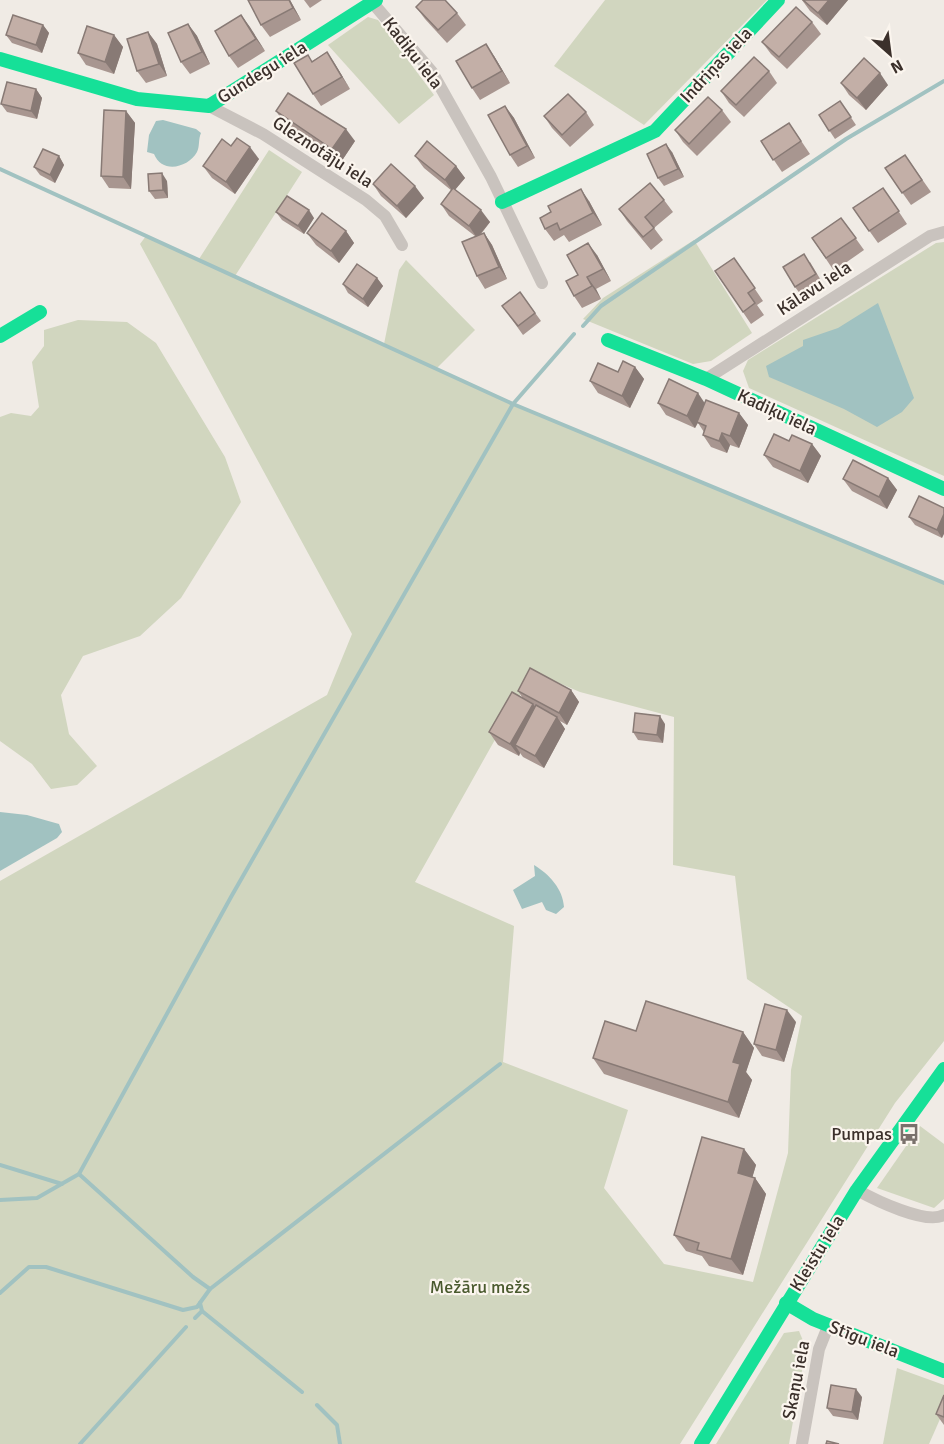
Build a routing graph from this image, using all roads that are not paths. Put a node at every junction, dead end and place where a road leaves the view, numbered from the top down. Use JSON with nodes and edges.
{"nodes":[{"id":1,"x":778,"y":0,"type":"edge"},
{"id":2,"x":374,"y":1,"type":"edge"},
{"id":3,"x":0,"y":58,"type":"edge"},
{"id":4,"x":209,"y":106,"type":"junction"},
{"id":5,"x":502,"y":202,"type":"junction"},
{"id":6,"x":944,"y":232,"type":"edge"},
{"id":7,"x":402,"y":245,"type":"dead end"},
{"id":8,"x":542,"y":283,"type":"dead end"},
{"id":9,"x":40,"y":312,"type":"dead end"},
{"id":10,"x":0,"y":336,"type":"edge"},
{"id":11,"x":609,"y":339,"type":"dead end"},
{"id":12,"x":706,"y":379,"type":"junction"},
{"id":13,"x":944,"y":489,"type":"edge"},
{"id":14,"x":944,"y":1069,"type":"edge"},
{"id":15,"x":856,"y":1190,"type":"junction"},
{"id":16,"x":944,"y":1215,"type":"edge"},
{"id":17,"x":786,"y":1304,"type":"junction"},
{"id":18,"x":829,"y":1324,"type":"junction"},
{"id":19,"x":944,"y":1371,"type":"edge"},
{"id":20,"x":701,"y":1444,"type":"edge"},
{"id":21,"x":802,"y":1444,"type":"edge"}],
"edges":[{"from":1,"to":5,"type":"street","name":"Indriņas iela"},
{"from":2,"to":4,"type":"street","name":"Gundegu iela"},
{"from":2,"to":5,"type":"street","name":"Kadiķu iela"},
{"from":3,"to":4,"type":"street","name":"Gundegu iela"},
{"from":4,"to":7,"type":"street","name":"Gleznotāju iela"},
{"from":5,"to":8,"type":"street","name":"Kadiķu iela"},
{"from":6,"to":12,"type":"street","name":"Kālavu iela"},
{"from":9,"to":10,"type":"street"},
{"from":11,"to":12,"type":"street","name":"Kadiķu iela"},
{"from":12,"to":13,"type":"street","name":"Kadiķu iela"},
{"from":14,"to":15,"type":"street","name":"Kleistu iela"},
{"from":15,"to":16,"type":"street"},
{"from":15,"to":17,"type":"street","name":"Kleistu iela"},
{"from":17,"to":18,"type":"street","name":"Stīgu iela"},
{"from":17,"to":20,"type":"street","name":"Kleistu iela"},
{"from":18,"to":19,"type":"street","name":"Stīgu iela"},
{"from":18,"to":21,"type":"street","name":"Skaņu iela"}]}
